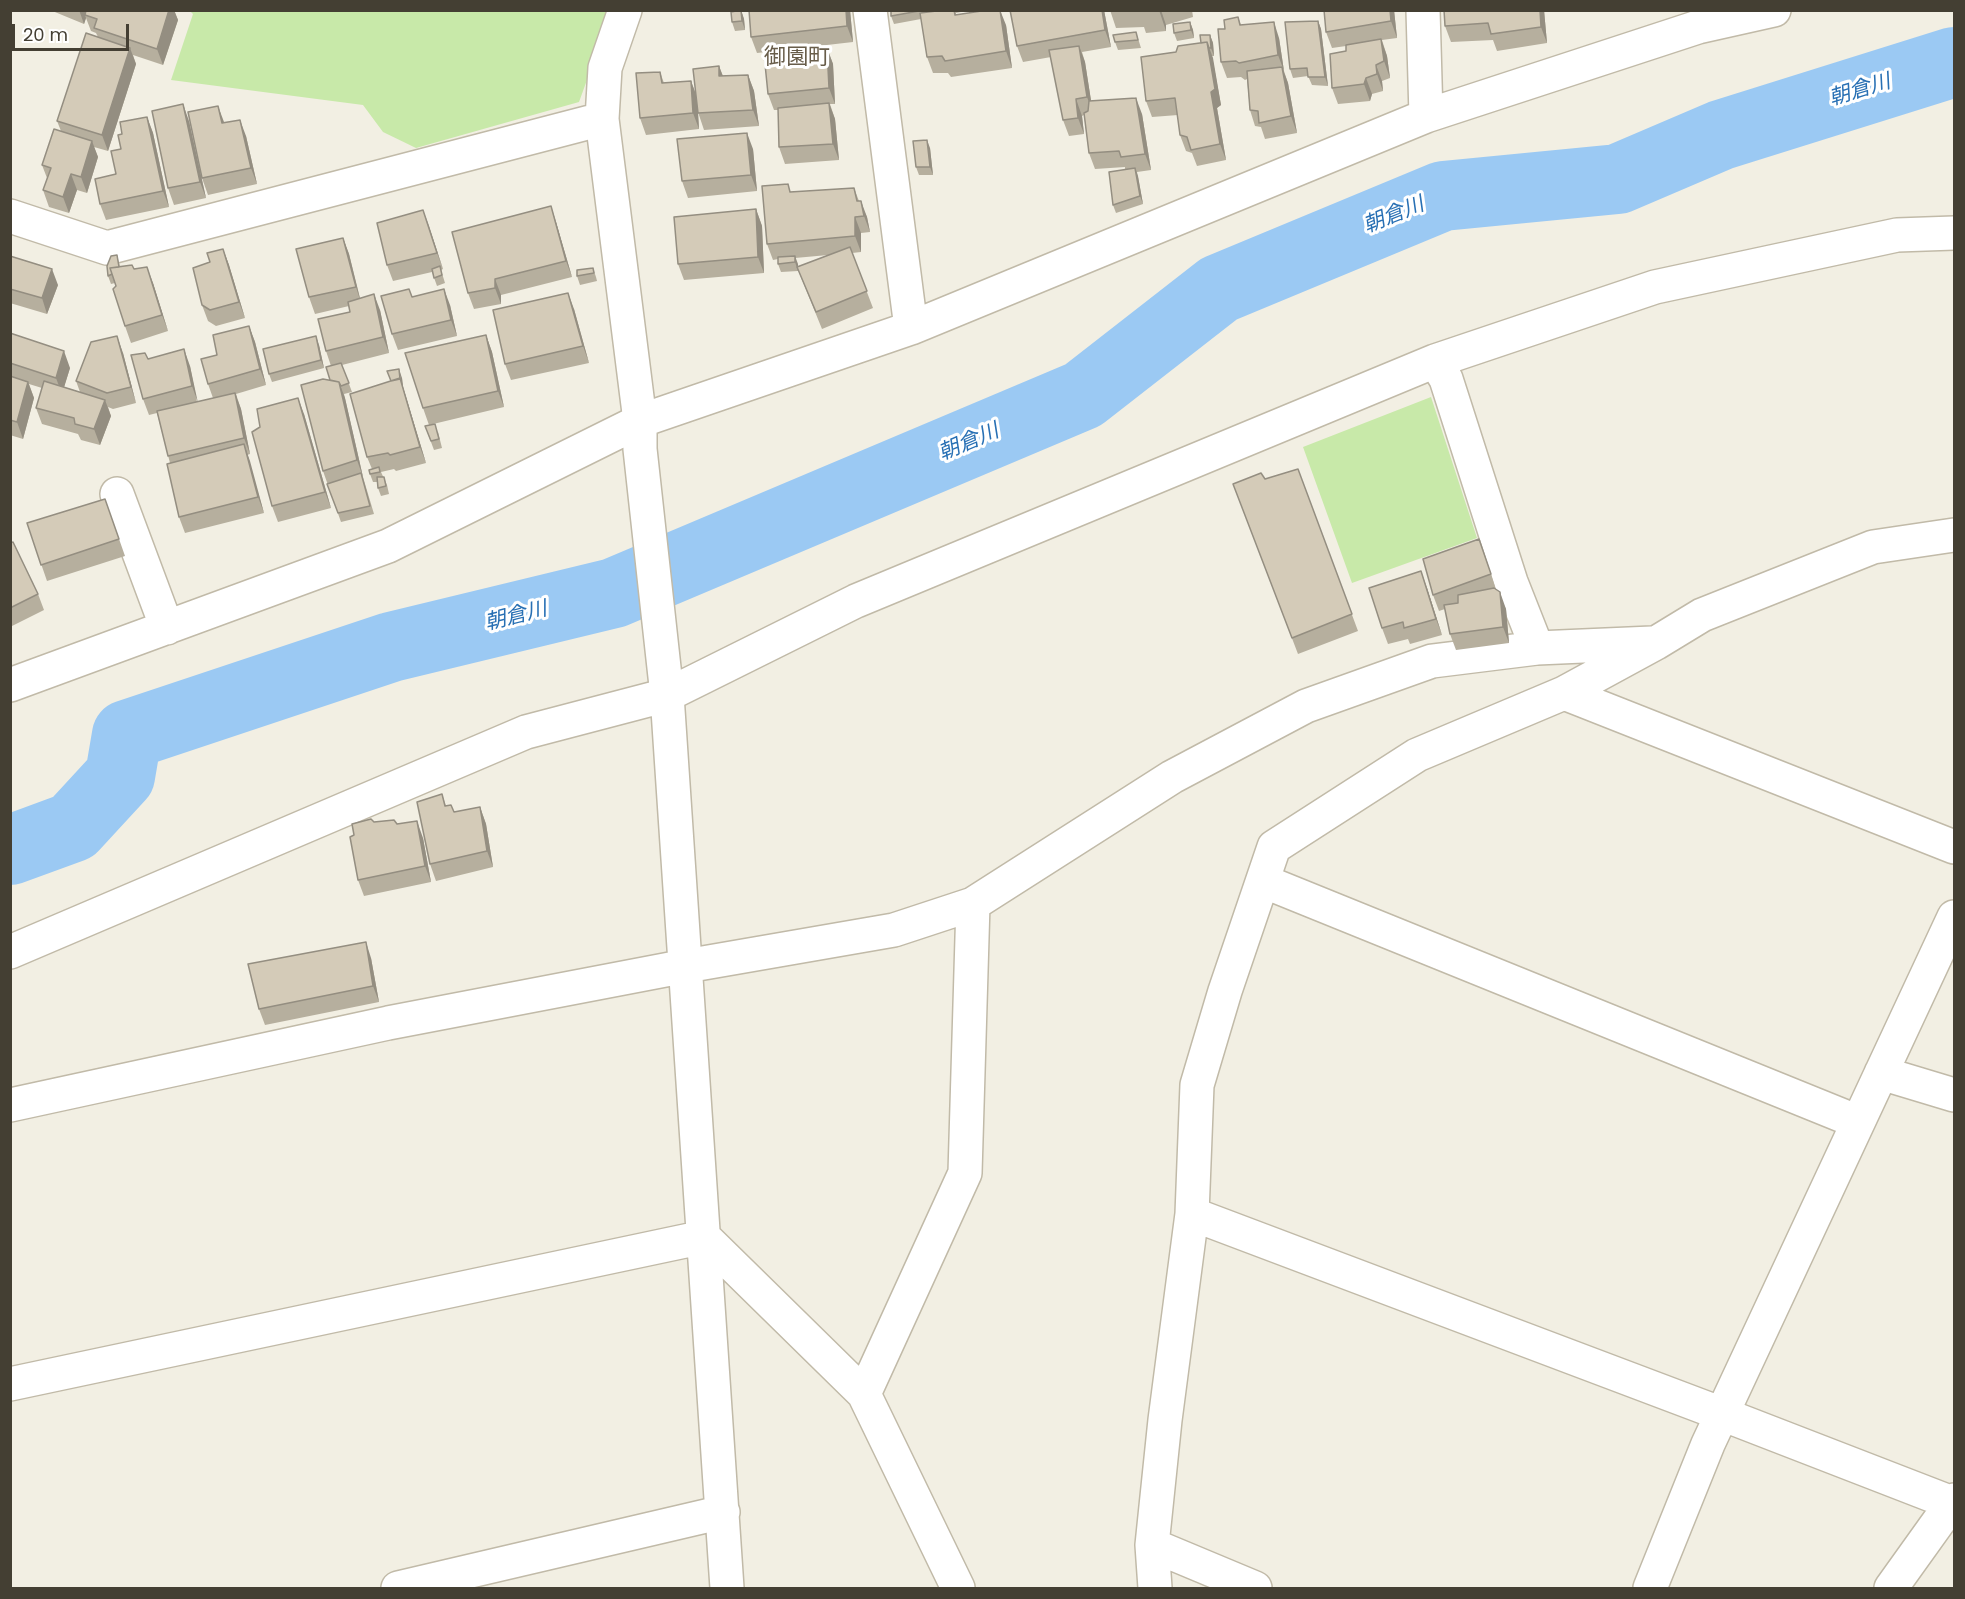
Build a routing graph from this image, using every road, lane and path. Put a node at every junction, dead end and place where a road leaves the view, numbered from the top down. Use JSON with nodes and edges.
{"nodes":[{"id":1,"x":625,"y":10,"type":"edge"},
{"id":2,"x":870,"y":10,"type":"edge"},
{"id":3,"x":1423,"y":10,"type":"edge"},
{"id":4,"x":1774,"y":10,"type":"edge"},
{"id":5,"x":1426,"y":116,"type":"junction"},
{"id":6,"x":602,"y":119,"type":"junction"},
{"id":7,"x":10,"y":216,"type":"edge"},
{"id":8,"x":1954,"y":233,"type":"edge"},
{"id":9,"x":911,"y":328,"type":"junction"},
{"id":10,"x":1435,"y":361,"type":"junction"},
{"id":11,"x":640,"y":435,"type":"junction"},
{"id":12,"x":117,"y":494,"type":"dead end"},
{"id":13,"x":1954,"y":536,"type":"edge"},
{"id":14,"x":167,"y":628,"type":"junction"},
{"id":15,"x":1656,"y":643,"type":"junction"},
{"id":16,"x":1537,"y":648,"type":"junction"},
{"id":17,"x":10,"y":685,"type":"edge"},
{"id":18,"x":1564,"y":693,"type":"junction"},
{"id":19,"x":667,"y":695,"type":"junction"},
{"id":20,"x":1954,"y":847,"type":"edge"},
{"id":21,"x":1263,"y":881,"type":"junction"},
{"id":22,"x":973,"y":904,"type":"junction"},
{"id":23,"x":1954,"y":917,"type":"edge"},
{"id":24,"x":10,"y":952,"type":"edge"},
{"id":25,"x":686,"y":966,"type":"junction"},
{"id":26,"x":1881,"y":1074,"type":"junction"},
{"id":27,"x":1954,"y":1095,"type":"edge"},
{"id":28,"x":10,"y":1105,"type":"edge"},
{"id":29,"x":1858,"y":1122,"type":"junction"},
{"id":30,"x":1192,"y":1214,"type":"junction"},
{"id":31,"x":704,"y":1237,"type":"junction"},
{"id":32,"x":10,"y":1384,"type":"edge"},
{"id":33,"x":864,"y":1394,"type":"junction"},
{"id":34,"x":1722,"y":1414,"type":"junction"},
{"id":35,"x":1953,"y":1501,"type":"edge"},
{"id":36,"x":723,"y":1512,"type":"junction"},
{"id":37,"x":1152,"y":1545,"type":"junction"},
{"id":38,"x":398,"y":1588,"type":"edge"},
{"id":39,"x":728,"y":1588,"type":"edge"},
{"id":40,"x":958,"y":1588,"type":"edge"},
{"id":41,"x":1155,"y":1588,"type":"edge"},
{"id":42,"x":1255,"y":1588,"type":"edge"},
{"id":43,"x":1650,"y":1588,"type":"edge"},
{"id":44,"x":1891,"y":1588,"type":"edge"}],
"edges":[{"from":1,"to":6,"type":"street"},
{"from":2,"to":9,"type":"street"},
{"from":3,"to":5,"type":"street"},
{"from":4,"to":5,"type":"street"},
{"from":5,"to":9,"type":"street"},
{"from":6,"to":7,"type":"street"},
{"from":6,"to":11,"type":"street"},
{"from":8,"to":10,"type":"street"},
{"from":9,"to":11,"type":"street"},
{"from":10,"to":16,"type":"street"},
{"from":10,"to":19,"type":"street"},
{"from":11,"to":14,"type":"street"},
{"from":11,"to":19,"type":"street"},
{"from":12,"to":14,"type":"street"},
{"from":13,"to":15,"type":"street"},
{"from":14,"to":17,"type":"street"},
{"from":15,"to":16,"type":"street"},
{"from":15,"to":18,"type":"street"},
{"from":16,"to":22,"type":"street"},
{"from":18,"to":20,"type":"street"},
{"from":18,"to":21,"type":"street"},
{"from":19,"to":24,"type":"street"},
{"from":19,"to":25,"type":"street"},
{"from":21,"to":29,"type":"street"},
{"from":21,"to":30,"type":"street"},
{"from":22,"to":25,"type":"street"},
{"from":22,"to":33,"type":"street"},
{"from":23,"to":26,"type":"street"},
{"from":25,"to":28,"type":"street"},
{"from":25,"to":31,"type":"street"},
{"from":26,"to":27,"type":"street"},
{"from":26,"to":29,"type":"street"},
{"from":29,"to":34,"type":"street"},
{"from":30,"to":34,"type":"street"},
{"from":30,"to":37,"type":"street"},
{"from":31,"to":32,"type":"street"},
{"from":31,"to":33,"type":"street"},
{"from":31,"to":36,"type":"street"},
{"from":33,"to":40,"type":"street"},
{"from":34,"to":35,"type":"street"},
{"from":34,"to":43,"type":"street"},
{"from":35,"to":44,"type":"street"},
{"from":36,"to":38,"type":"street"},
{"from":36,"to":39,"type":"street"},
{"from":37,"to":41,"type":"street"},
{"from":37,"to":42,"type":"street"}]}
